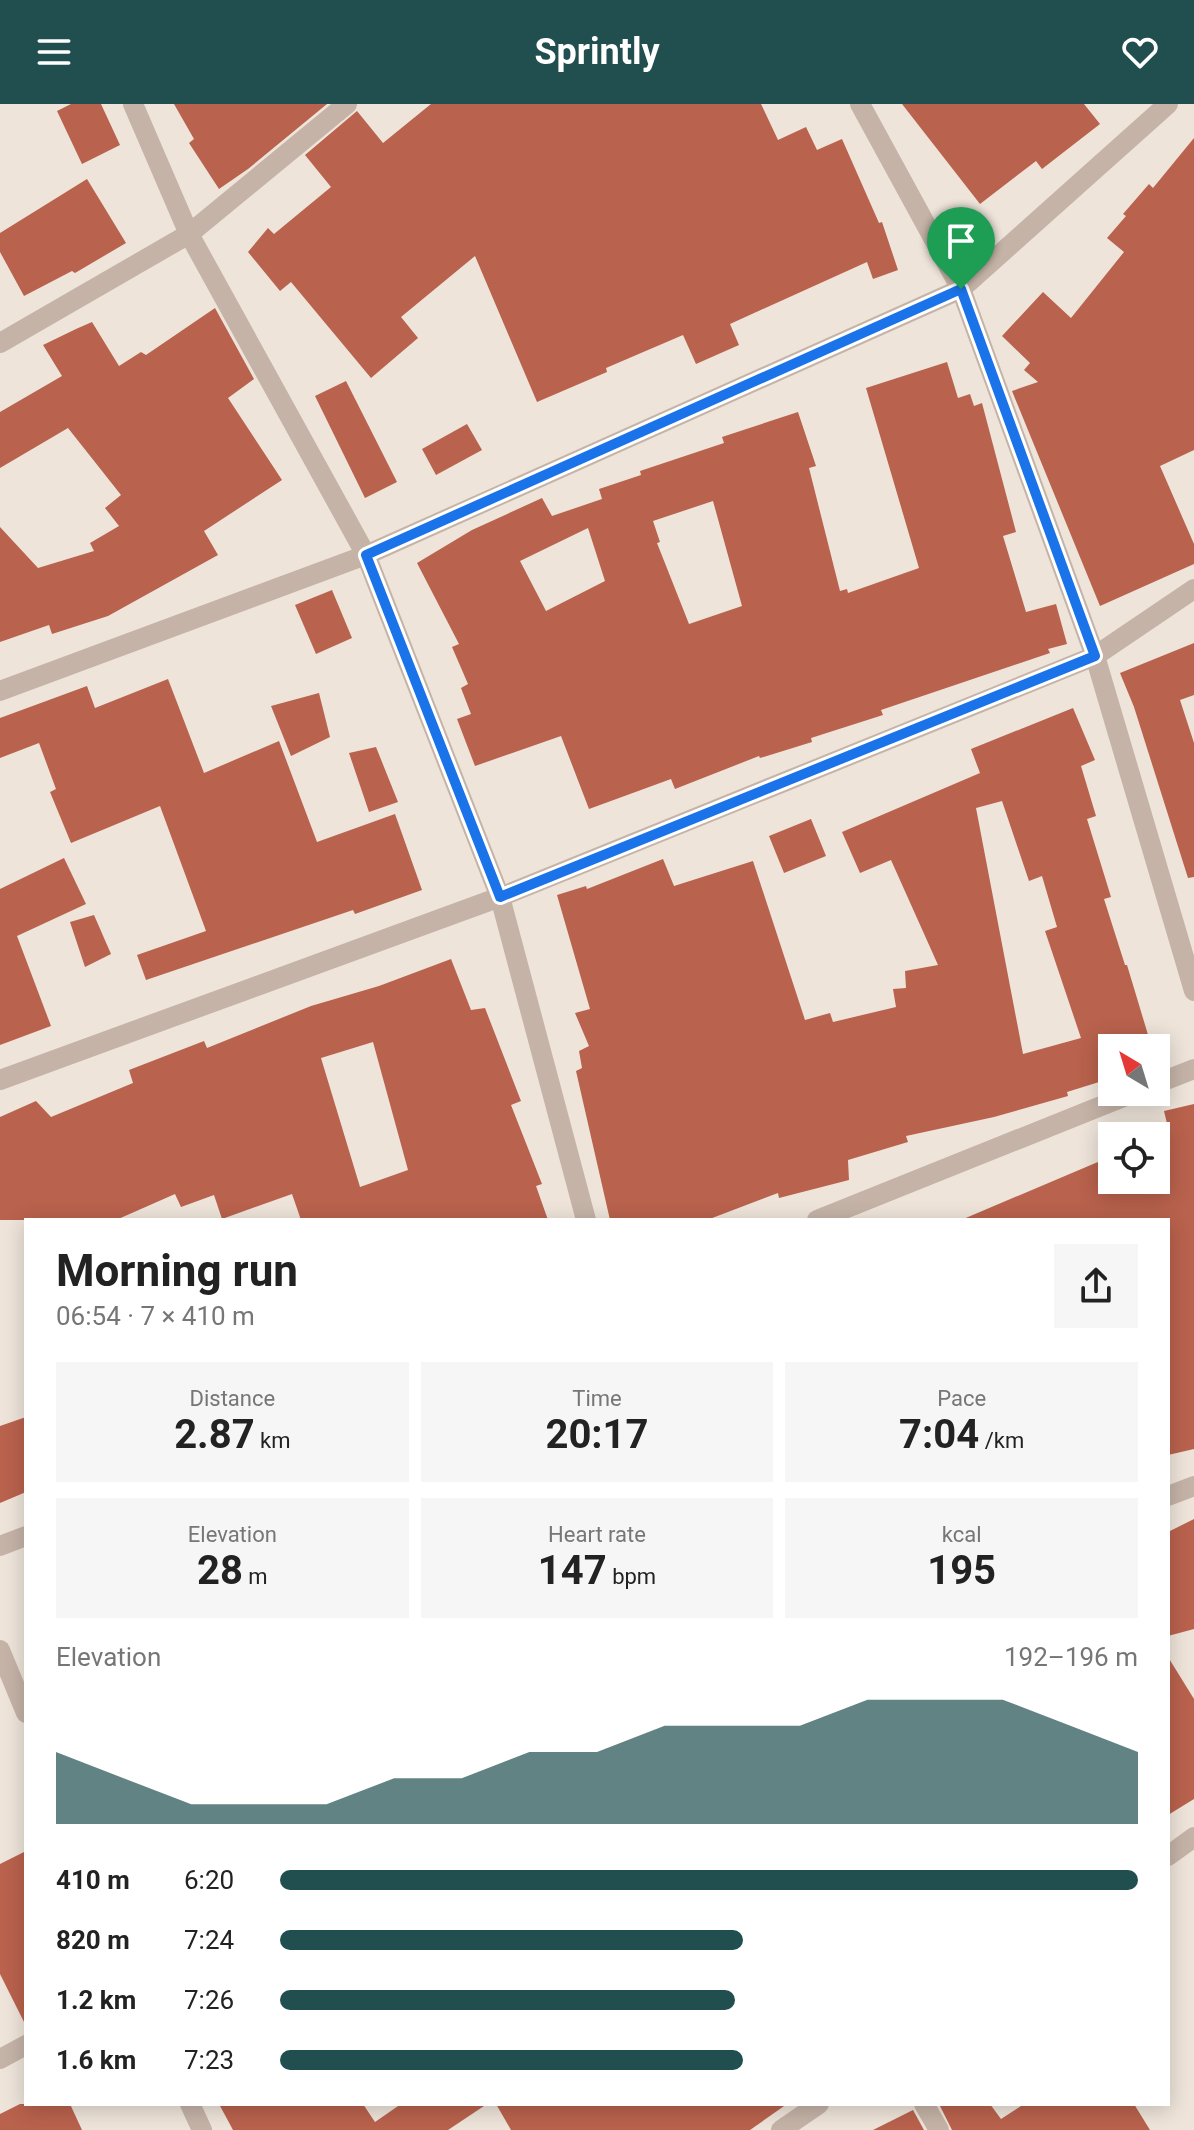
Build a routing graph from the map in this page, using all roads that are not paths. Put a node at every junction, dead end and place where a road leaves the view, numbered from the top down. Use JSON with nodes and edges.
{"nodes":[{"id":1,"x":133,"y":104,"type":"edge"},
{"id":2,"x":347,"y":104,"type":"edge"},
{"id":3,"x":860,"y":104,"type":"edge"},
{"id":4,"x":1168,"y":104,"type":"edge"},
{"id":5,"x":189,"y":234,"type":"junction"},
{"id":6,"x":961,"y":289,"type":"junction"},
{"id":7,"x":0,"y":343,"type":"edge"},
{"id":8,"x":366,"y":555,"type":"junction"},
{"id":9,"x":1194,"y":589,"type":"edge"},
{"id":10,"x":1095,"y":656,"type":"junction"},
{"id":11,"x":0,"y":691,"type":"edge"},
{"id":12,"x":500,"y":897,"type":"junction"},
{"id":13,"x":1194,"y":991,"type":"edge"},
{"id":14,"x":1194,"y":1069,"type":"edge"},
{"id":15,"x":1170,"y":1078,"type":"edge"},
{"id":16,"x":0,"y":1080,"type":"edge"},
{"id":17,"x":1101,"y":1106,"type":"edge"},
{"id":18,"x":585,"y":1218,"type":"edge"},
{"id":19,"x":822,"y":1218,"type":"edge"},
{"id":20,"x":1194,"y":1486,"type":"edge"},
{"id":21,"x":1170,"y":1495,"type":"edge"},
{"id":22,"x":24,"y":1537,"type":"edge"},
{"id":23,"x":0,"y":1546,"type":"edge"},
{"id":24,"x":0,"y":1650,"type":"edge"},
{"id":25,"x":24,"y":1708,"type":"edge"},
{"id":26,"x":1194,"y":1837,"type":"edge"},
{"id":27,"x":1170,"y":1855,"type":"edge"},
{"id":28,"x":24,"y":2046,"type":"edge"},
{"id":29,"x":0,"y":2059,"type":"edge"},
{"id":30,"x":191,"y":2106,"type":"edge"},
{"id":31,"x":816,"y":2106,"type":"edge"},
{"id":32,"x":925,"y":2106,"type":"edge"},
{"id":33,"x":202,"y":2130,"type":"edge"},
{"id":34,"x":781,"y":2130,"type":"edge"},
{"id":35,"x":939,"y":2130,"type":"edge"}],
"edges":[{"from":1,"to":5,"type":"street"},
{"from":2,"to":5,"type":"street"},
{"from":3,"to":6,"type":"street"},
{"from":4,"to":6,"type":"street"},
{"from":5,"to":7,"type":"street"},
{"from":5,"to":8,"type":"street"},
{"from":6,"to":8,"type":"street"},
{"from":6,"to":10,"type":"street"},
{"from":8,"to":11,"type":"street"},
{"from":8,"to":12,"type":"street"},
{"from":9,"to":10,"type":"street"},
{"from":10,"to":12,"type":"street"},
{"from":10,"to":13,"type":"street"},
{"from":12,"to":16,"type":"street"},
{"from":12,"to":18,"type":"street"},
{"from":14,"to":15,"type":"street"},
{"from":17,"to":19,"type":"street"},
{"from":20,"to":21,"type":"street"},
{"from":22,"to":23,"type":"street"},
{"from":24,"to":25,"type":"street"},
{"from":26,"to":27,"type":"street"},
{"from":28,"to":29,"type":"street"},
{"from":30,"to":33,"type":"street"},
{"from":31,"to":34,"type":"street"},
{"from":32,"to":35,"type":"street"}]}
